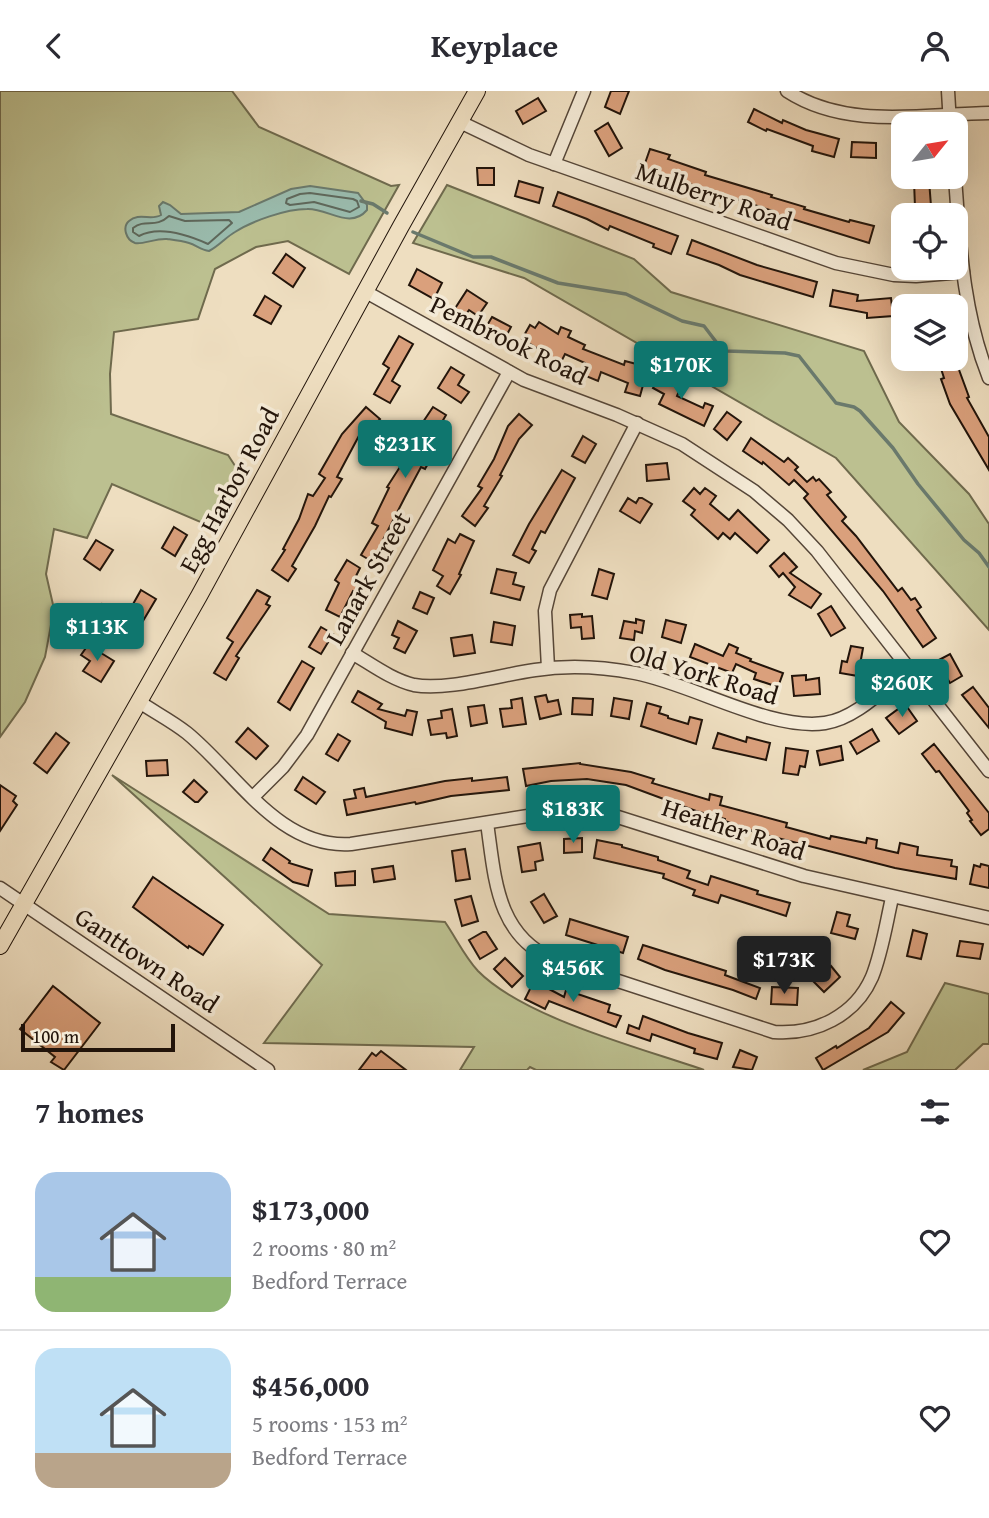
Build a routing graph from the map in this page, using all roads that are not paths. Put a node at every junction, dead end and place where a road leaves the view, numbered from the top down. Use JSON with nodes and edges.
{"nodes":[{"id":1,"x":477,"y":91,"type":"edge"},
{"id":2,"x":584,"y":91,"type":"edge"},
{"id":3,"x":787,"y":91,"type":"edge"},
{"id":4,"x":948,"y":91,"type":"edge"},
{"id":5,"x":950,"y":112,"type":"edge"},
{"id":6,"x":989,"y":113,"type":"edge"},
{"id":7,"x":968,"y":116,"type":"edge"},
{"id":8,"x":891,"y":118,"type":"edge"},
{"id":9,"x":460,"y":122,"type":"junction"},
{"id":10,"x":554,"y":164,"type":"junction"},
{"id":11,"x":891,"y":274,"type":"edge"},
{"id":12,"x":964,"y":280,"type":"edge"},
{"id":13,"x":366,"y":292,"type":"junction"},
{"id":14,"x":509,"y":372,"type":"junction"},
{"id":15,"x":989,"y":378,"type":"edge"},
{"id":16,"x":637,"y":423,"type":"junction"},
{"id":17,"x":352,"y":653,"type":"junction"},
{"id":18,"x":548,"y":668,"type":"junction"},
{"id":19,"x":909,"y":669,"type":"junction"},
{"id":20,"x":138,"y":701,"type":"junction"},
{"id":21,"x":989,"y":771,"type":"edge"},
{"id":22,"x":253,"y":797,"type":"junction"},
{"id":23,"x":486,"y":823,"type":"junction"},
{"id":24,"x":0,"y":888,"type":"edge"},
{"id":25,"x":892,"y":898,"type":"junction"},
{"id":26,"x":23,"y":903,"type":"junction"},
{"id":27,"x":989,"y":918,"type":"edge"},
{"id":28,"x":0,"y":946,"type":"edge"},
{"id":29,"x":268,"y":1070,"type":"edge"}],
"edges":[{"from":1,"to":9,"type":"main road","name":"Egg Harbor Road"},
{"from":2,"to":10,"type":"street"},
{"from":3,"to":8,"type":"street"},
{"from":4,"to":5,"type":"street"},
{"from":6,"to":7,"type":"street"},
{"from":9,"to":10,"type":"street","name":"Mulberry Road"},
{"from":9,"to":13,"type":"main road","name":"Egg Harbor Road"},
{"from":10,"to":11,"type":"street","name":"Mulberry Road"},
{"from":12,"to":15,"type":"street"},
{"from":13,"to":14,"type":"street","name":"Pembrook Road"},
{"from":13,"to":20,"type":"main road","name":"Egg Harbor Road"},
{"from":14,"to":16,"type":"street","name":"Pembrook Road"},
{"from":14,"to":17,"type":"street","name":"Lanark Street"},
{"from":16,"to":18,"type":"street"},
{"from":16,"to":19,"type":"street","name":"Pembrook Road"},
{"from":17,"to":18,"type":"street","name":"Old York Road"},
{"from":17,"to":22,"type":"street","name":"Lanark Street"},
{"from":18,"to":19,"type":"street","name":"Old York Road"},
{"from":19,"to":21,"type":"street","name":"Pembrook Road"},
{"from":20,"to":22,"type":"street","name":"Heather Road"},
{"from":20,"to":26,"type":"main road","name":"Egg Harbor Road"},
{"from":22,"to":23,"type":"street","name":"Heather Road"},
{"from":23,"to":25,"type":"street","name":"Heather Road"},
{"from":23,"to":25,"type":"street"},
{"from":24,"to":26,"type":"street","name":"Ganttown Road"},
{"from":25,"to":27,"type":"street","name":"Heather Road"},
{"from":26,"to":28,"type":"main road","name":"Egg Harbor Road"},
{"from":26,"to":29,"type":"street","name":"Ganttown Road"}]}
